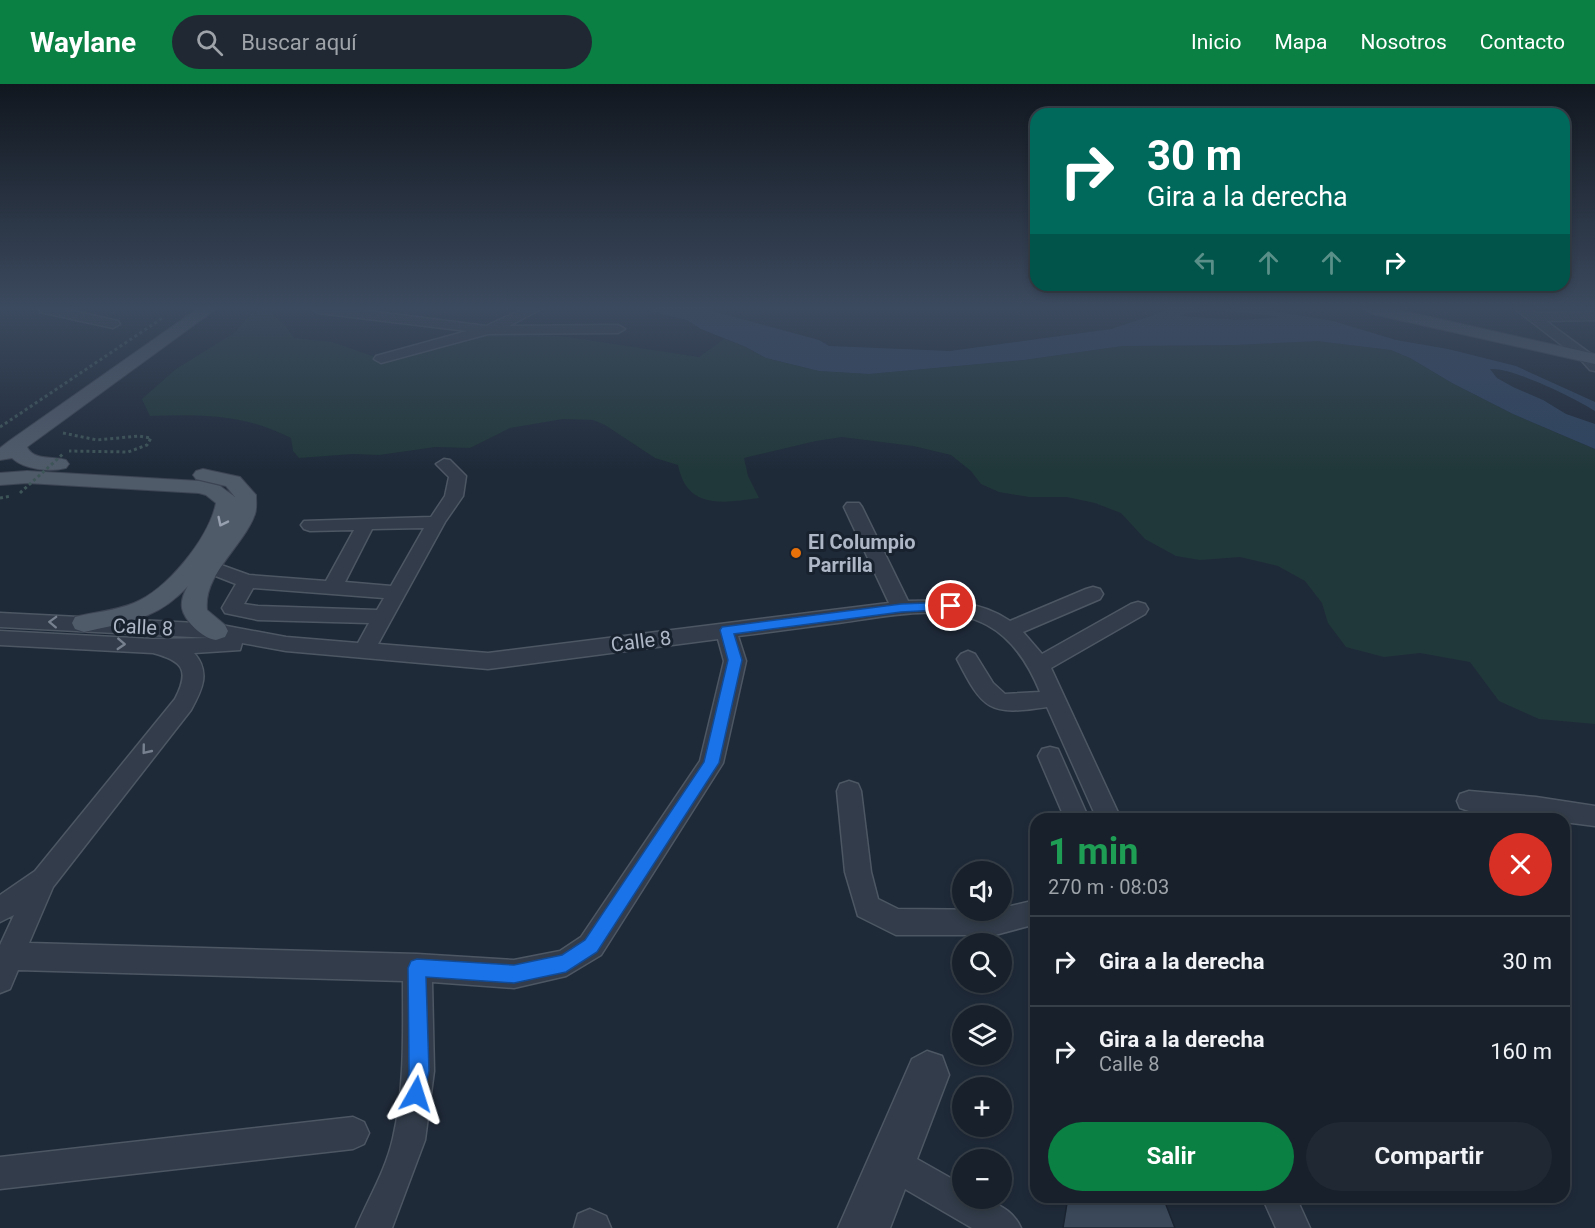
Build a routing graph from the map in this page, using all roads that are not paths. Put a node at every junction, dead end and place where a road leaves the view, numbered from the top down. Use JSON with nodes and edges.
{"nodes":[{"id":1,"x":111,"y":362,"type":"edge"},
{"id":2,"x":140,"y":362,"type":"edge"},
{"id":3,"x":6,"y":435,"type":"edge"},
{"id":4,"x":444,"y":464,"type":"dead end"},
{"id":5,"x":0,"y":479,"type":"edge"},
{"id":6,"x":853,"y":507,"type":"dead end"},
{"id":7,"x":436,"y":522,"type":"junction"},
{"id":8,"x":310,"y":525,"type":"dead end"},
{"id":9,"x":365,"y":525,"type":"junction"},
{"id":10,"x":210,"y":567,"type":"junction"},
{"id":11,"x":247,"y":581,"type":"junction"},
{"id":12,"x":332,"y":588,"type":"junction"},
{"id":13,"x":398,"y":593,"type":"junction"},
{"id":14,"x":1093,"y":594,"type":"dead end"},
{"id":15,"x":901,"y":608,"type":"junction"},
{"id":16,"x":1138,"y":609,"type":"dead end"},
{"id":17,"x":384,"y":617,"type":"junction"},
{"id":18,"x":0,"y":620,"type":"edge"},
{"id":19,"x":84,"y":623,"type":"junction"},
{"id":20,"x":1002,"y":624,"type":"junction"},
{"id":21,"x":726,"y":630,"type":"junction"},
{"id":22,"x":216,"y":631,"type":"junction"},
{"id":23,"x":0,"y":638,"type":"edge"},
{"id":24,"x":286,"y":644,"type":"junction"},
{"id":25,"x":153,"y":646,"type":"junction"},
{"id":26,"x":364,"y":651,"type":"junction"},
{"id":27,"x":968,"y":659,"type":"dead end"},
{"id":28,"x":1040,"y":665,"type":"junction"},
{"id":29,"x":1054,"y":698,"type":"junction"},
{"id":30,"x":1050,"y":756,"type":"dead end"},
{"id":31,"x":849,"y":791,"type":"dead end"},
{"id":32,"x":1469,"y":801,"type":"dead end"},
{"id":33,"x":1074,"y":813,"type":"edge"},
{"id":34,"x":1106,"y":813,"type":"edge"},
{"id":35,"x":1595,"y":816,"type":"edge"},
{"id":36,"x":44,"y":879,"type":"junction"},
{"id":37,"x":0,"y":910,"type":"edge"},
{"id":38,"x":1030,"y":913,"type":"edge"},
{"id":39,"x":4,"y":965,"type":"edge"},
{"id":40,"x":417,"y":968,"type":"junction"},
{"id":41,"x":353,"y":1133,"type":"dead end"},
{"id":42,"x":898,"y":1166,"type":"junction"},
{"id":43,"x":0,"y":1173,"type":"edge"},
{"id":44,"x":1282,"y":1203,"type":"edge"},
{"id":45,"x":373,"y":1228,"type":"edge"},
{"id":46,"x":855,"y":1228,"type":"edge"},
{"id":47,"x":873,"y":1228,"type":"edge"},
{"id":48,"x":1005,"y":1228,"type":"edge"},
{"id":49,"x":1293,"y":1228,"type":"edge"}],
"edges":[{"from":1,"to":3,"type":"main road"},
{"from":2,"to":3,"type":"main road"},
{"from":3,"to":10,"type":"main road"},
{"from":4,"to":7,"type":"street"},
{"from":5,"to":19,"type":"main road","one_way":true},
{"from":6,"to":15,"type":"street"},
{"from":7,"to":9,"type":"street"},
{"from":7,"to":13,"type":"street"},
{"from":8,"to":9,"type":"street"},
{"from":9,"to":12,"type":"street"},
{"from":10,"to":11,"type":"street"},
{"from":10,"to":22,"type":"main road"},
{"from":11,"to":12,"type":"street"},
{"from":11,"to":17,"type":"street"},
{"from":12,"to":13,"type":"street"},
{"from":13,"to":17,"type":"street"},
{"from":14,"to":20,"type":"street"},
{"from":15,"to":20,"type":"street","name":"Calle 8"},
{"from":15,"to":21,"type":"street","name":"Calle 8"},
{"from":16,"to":28,"type":"street"},
{"from":17,"to":26,"type":"street"},
{"from":19,"to":18,"type":"street","name":"Calle 8","one_way":true},
{"from":19,"to":22,"type":"street","name":"Calle 8"},
{"from":20,"to":28,"type":"street"},
{"from":21,"to":26,"type":"street","name":"Calle 8"},
{"from":21,"to":40,"type":"street"},
{"from":22,"to":24,"type":"street","name":"Calle 8"},
{"from":23,"to":25,"type":"street","name":"Calle 8","one_way":true},
{"from":24,"to":25,"type":"street","name":"Calle 8"},
{"from":24,"to":26,"type":"street","name":"Calle 8"},
{"from":25,"to":36,"type":"street","one_way":true},
{"from":27,"to":29,"type":"street"},
{"from":28,"to":29,"type":"street"},
{"from":29,"to":34,"type":"street"},
{"from":30,"to":33,"type":"street"},
{"from":31,"to":38,"type":"street"},
{"from":32,"to":35,"type":"street"},
{"from":36,"to":37,"type":"street"},
{"from":36,"to":39,"type":"street"},
{"from":39,"to":40,"type":"street"},
{"from":40,"to":45,"type":"street"},
{"from":41,"to":43,"type":"street"},
{"from":42,"to":46,"type":"street"},
{"from":42,"to":47,"type":"street"},
{"from":42,"to":48,"type":"street"},
{"from":44,"to":49,"type":"street"}]}
